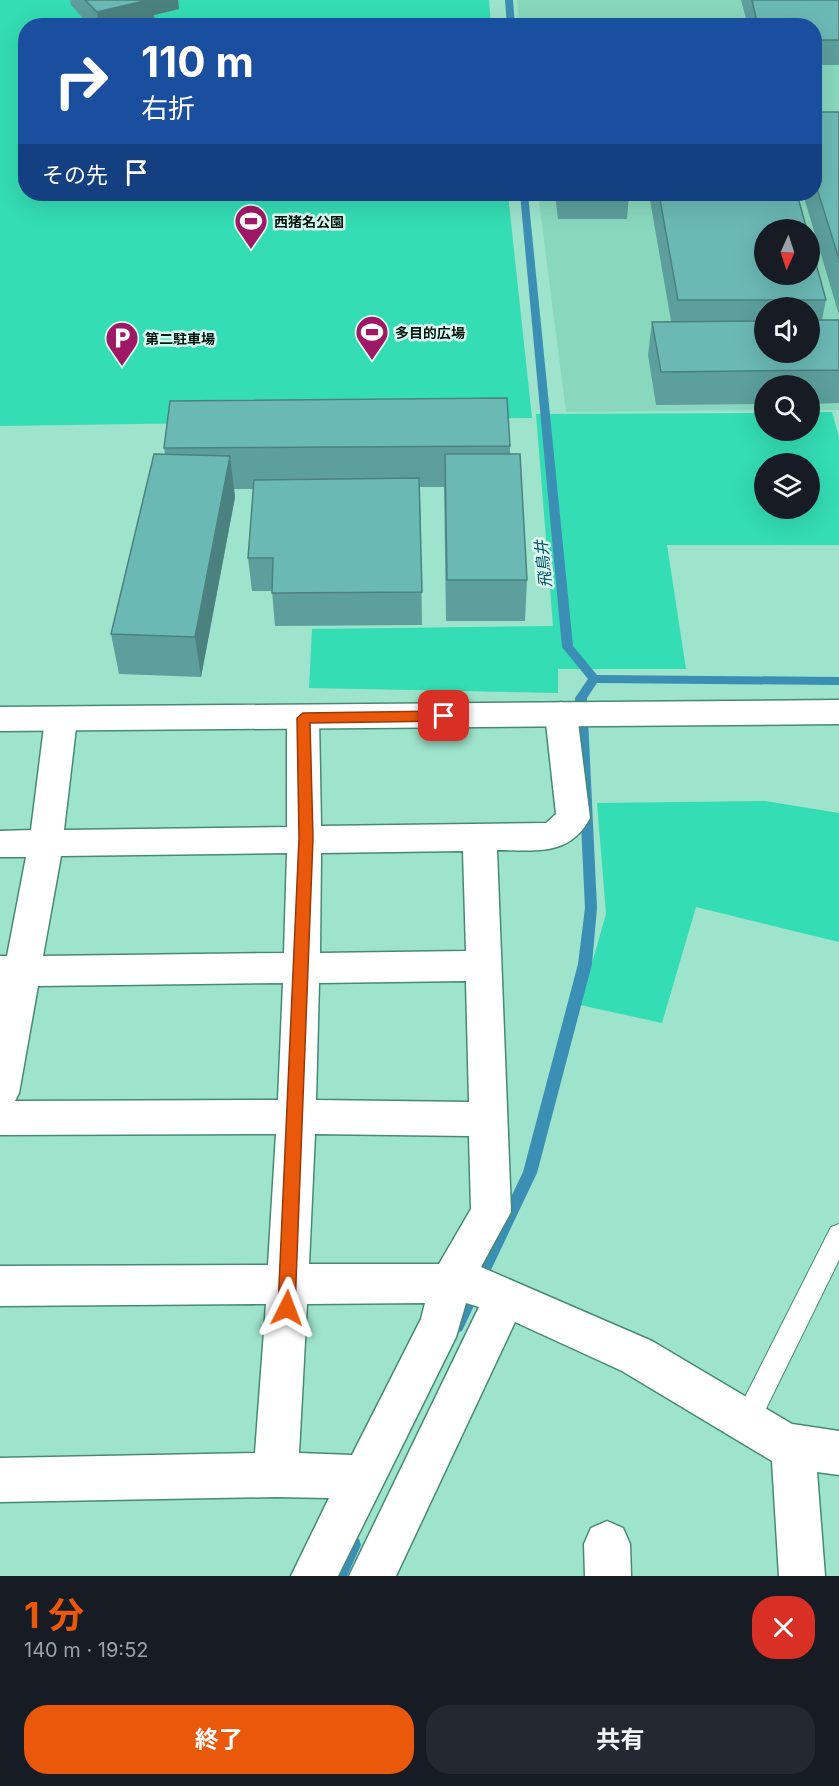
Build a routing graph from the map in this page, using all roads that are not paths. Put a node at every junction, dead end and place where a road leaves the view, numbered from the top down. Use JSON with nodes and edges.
{"nodes":[{"id":1,"x":839,"y":712,"type":"edge"},
{"id":2,"x":561,"y":714,"type":"junction"},
{"id":3,"x":303,"y":718,"type":"junction"},
{"id":4,"x":0,"y":719,"type":"edge"},
{"id":5,"x":61,"y":719,"type":"junction"},
{"id":6,"x":480,"y":837,"type":"junction"},
{"id":7,"x":306,"y":838,"type":"junction"},
{"id":8,"x":46,"y":843,"type":"junction"},
{"id":9,"x":0,"y":844,"type":"edge"},
{"id":10,"x":484,"y":966,"type":"junction"},
{"id":11,"x":301,"y":967,"type":"junction"},
{"id":12,"x":11,"y":970,"type":"edge"},
{"id":13,"x":0,"y":1093,"type":"edge"},
{"id":14,"x":295,"y":1117,"type":"junction"},
{"id":15,"x":0,"y":1118,"type":"edge"},
{"id":16,"x":488,"y":1119,"type":"junction"},
{"id":17,"x":839,"y":1235,"type":"edge"},
{"id":18,"x":450,"y":1283,"type":"junction"},
{"id":19,"x":288,"y":1285,"type":"junction"},
{"id":20,"x":0,"y":1286,"type":"edge"},
{"id":21,"x":505,"y":1298,"type":"junction"},
{"id":22,"x":746,"y":1422,"type":"junction"},
{"id":23,"x":793,"y":1446,"type":"junction"},
{"id":24,"x":839,"y":1453,"type":"edge"},
{"id":25,"x":276,"y":1476,"type":"junction"},
{"id":26,"x":363,"y":1477,"type":"junction"},
{"id":27,"x":0,"y":1480,"type":"edge"},
{"id":28,"x":314,"y":1576,"type":"edge"},
{"id":29,"x":372,"y":1576,"type":"edge"},
{"id":30,"x":802,"y":1576,"type":"edge"}],
"edges":[{"from":1,"to":2,"type":"street"},
{"from":2,"to":3,"type":"street"},
{"from":2,"to":6,"type":"street"},
{"from":3,"to":5,"type":"street"},
{"from":3,"to":7,"type":"street"},
{"from":4,"to":5,"type":"street"},
{"from":5,"to":8,"type":"street"},
{"from":6,"to":7,"type":"street"},
{"from":6,"to":10,"type":"street"},
{"from":7,"to":8,"type":"street"},
{"from":7,"to":11,"type":"street"},
{"from":8,"to":9,"type":"street"},
{"from":8,"to":12,"type":"street"},
{"from":10,"to":11,"type":"street"},
{"from":10,"to":16,"type":"street"},
{"from":11,"to":12,"type":"street"},
{"from":11,"to":14,"type":"street"},
{"from":12,"to":13,"type":"street"},
{"from":14,"to":15,"type":"street"},
{"from":14,"to":16,"type":"street"},
{"from":14,"to":19,"type":"street"},
{"from":16,"to":18,"type":"street"},
{"from":17,"to":22,"type":"lane"},
{"from":18,"to":19,"type":"street"},
{"from":18,"to":21,"type":"street"},
{"from":18,"to":26,"type":"street"},
{"from":19,"to":20,"type":"street"},
{"from":19,"to":25,"type":"street"},
{"from":21,"to":22,"type":"street"},
{"from":21,"to":29,"type":"street"},
{"from":22,"to":23,"type":"street"},
{"from":23,"to":24,"type":"street"},
{"from":23,"to":30,"type":"street"},
{"from":25,"to":26,"type":"street"},
{"from":25,"to":27,"type":"street"},
{"from":26,"to":28,"type":"street"}]}
